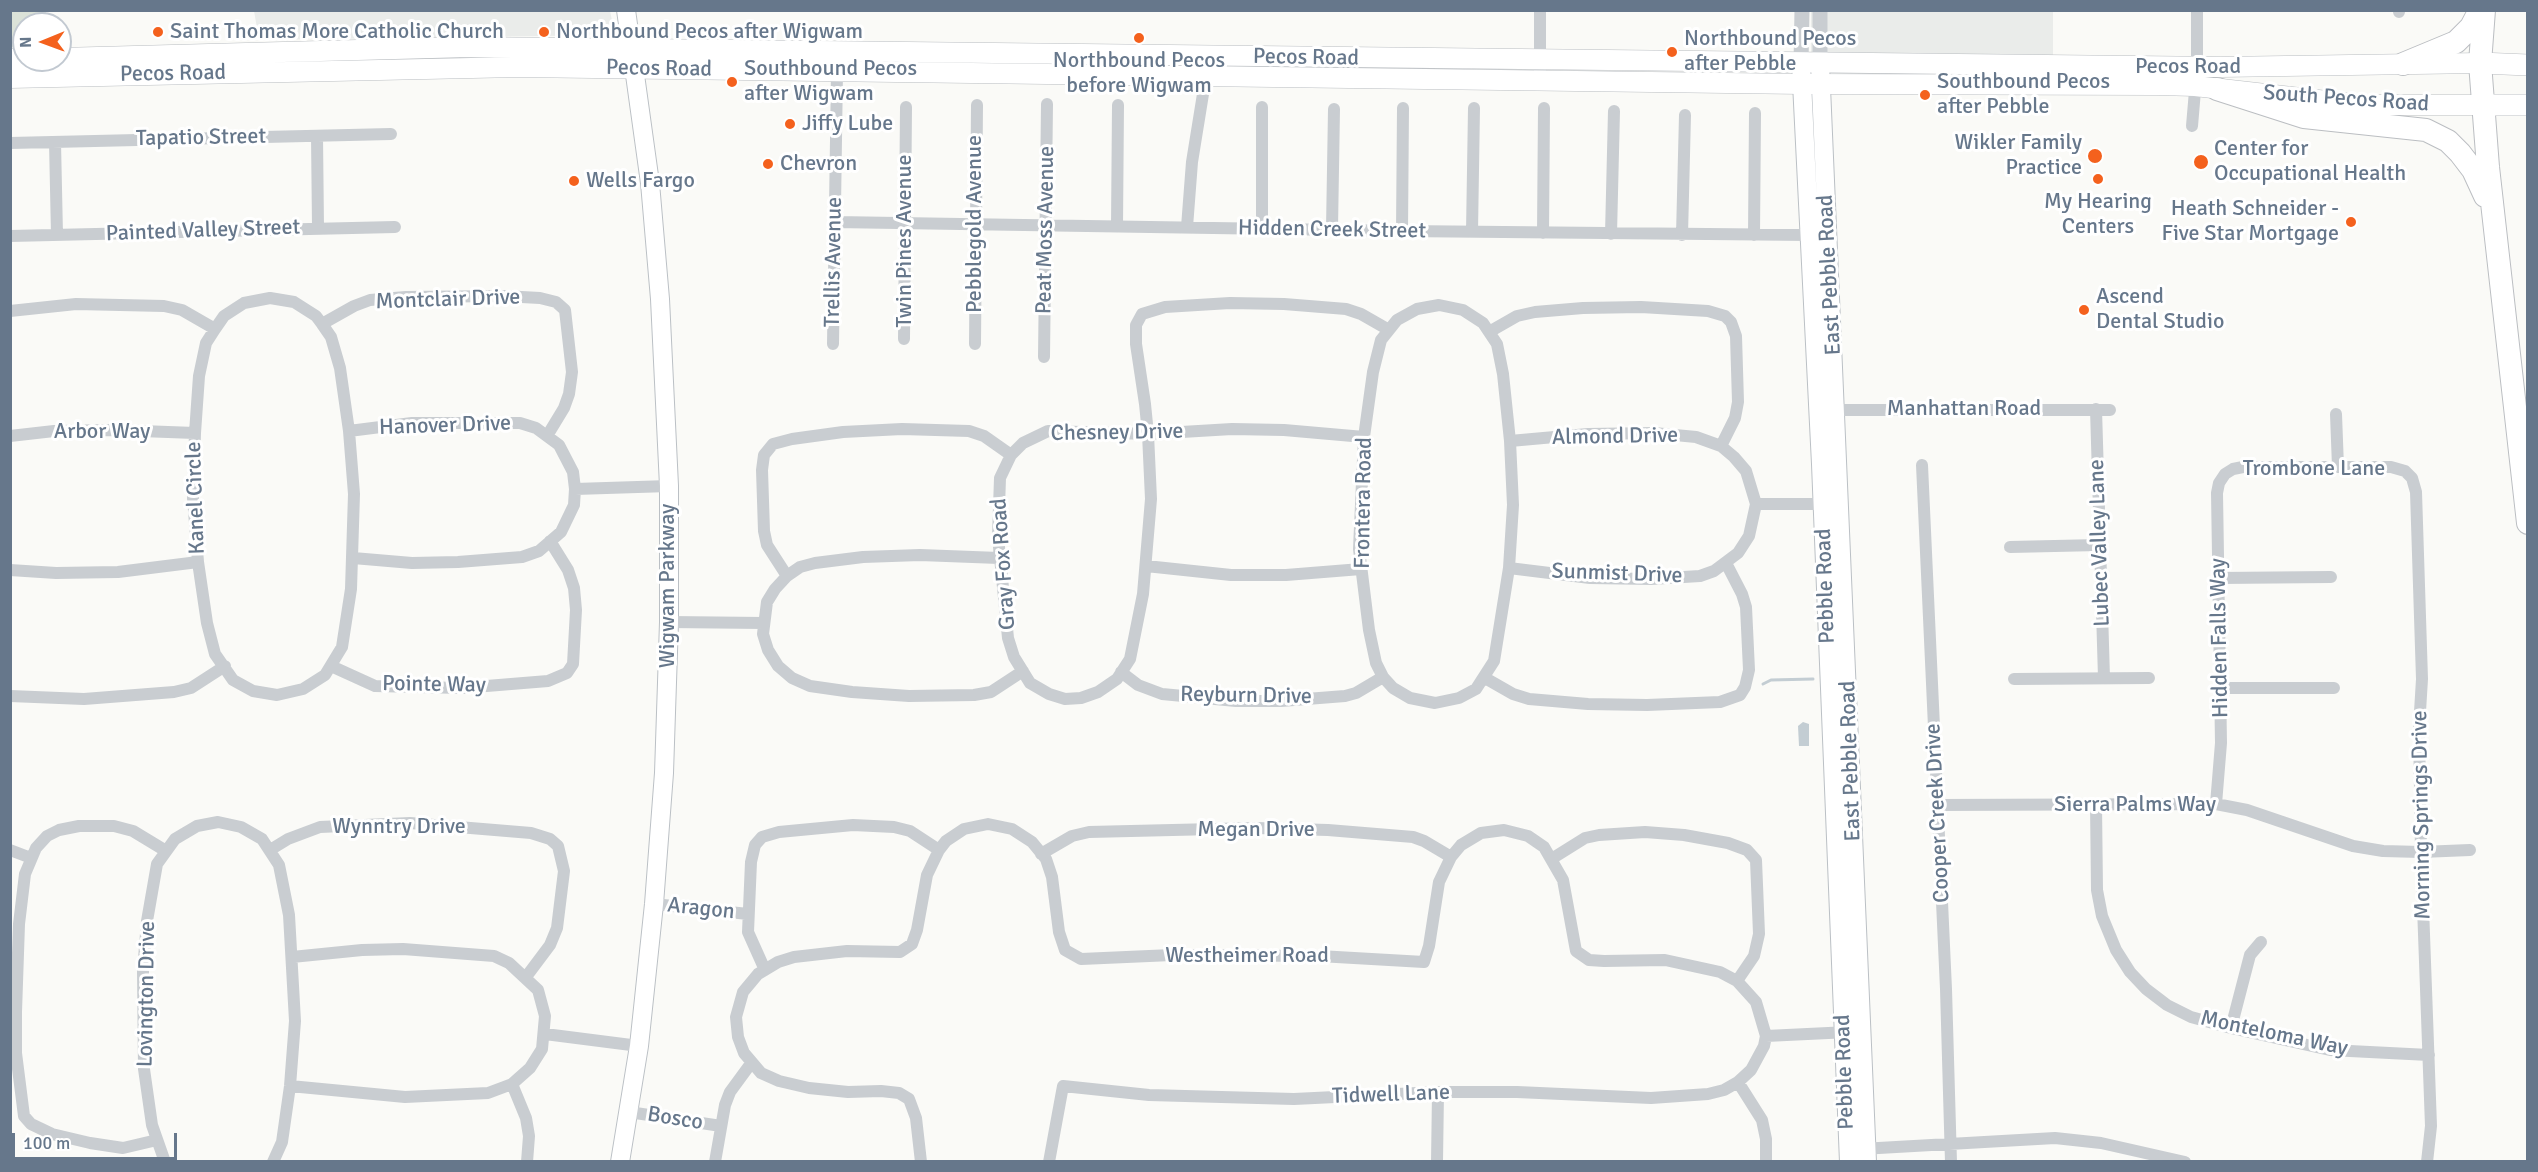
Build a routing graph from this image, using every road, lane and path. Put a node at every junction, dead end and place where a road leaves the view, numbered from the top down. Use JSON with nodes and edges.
{"nodes":[{"id":1,"x":626,"y":10,"type":"edge"},
{"id":2,"x":1539,"y":10,"type":"edge"},
{"id":3,"x":1802,"y":10,"type":"edge"},
{"id":4,"x":1820,"y":10,"type":"edge"},
{"id":5,"x":2197,"y":10,"type":"edge"},
{"id":6,"x":2482,"y":10,"type":"edge"},
{"id":7,"x":632,"y":49,"type":"junction"},
{"id":8,"x":72,"y":58,"type":"edge"},
{"id":9,"x":882,"y":62,"type":"junction"},
{"id":10,"x":235,"y":63,"type":"junction"},
{"id":11,"x":2480,"y":63,"type":"junction"},
{"id":12,"x":2403,"y":64,"type":"junction"},
{"id":13,"x":2528,"y":65,"type":"edge"},
{"id":14,"x":1207,"y":66,"type":"junction"},
{"id":15,"x":634,"y":69,"type":"junction"},
{"id":16,"x":1540,"y":70,"type":"junction"},
{"id":17,"x":837,"y":71,"type":"junction"},
{"id":18,"x":1813,"y":75,"type":"junction"},
{"id":19,"x":10,"y":78,"type":"edge"},
{"id":20,"x":2203,"y":81,"type":"junction"},
{"id":21,"x":1047,"y":104,"type":"dead end"},
{"id":22,"x":976,"y":105,"type":"dead end"},
{"id":23,"x":1118,"y":105,"type":"dead end"},
{"id":24,"x":2484,"y":105,"type":"junction"},
{"id":25,"x":2528,"y":105,"type":"edge"},
{"id":26,"x":906,"y":107,"type":"dead end"},
{"id":27,"x":1262,"y":107,"type":"dead end"},
{"id":28,"x":1403,"y":108,"type":"dead end"},
{"id":29,"x":1474,"y":108,"type":"dead end"},
{"id":30,"x":1544,"y":108,"type":"dead end"},
{"id":31,"x":1334,"y":109,"type":"dead end"},
{"id":32,"x":1614,"y":111,"type":"dead end"},
{"id":33,"x":1755,"y":114,"type":"dead end"},
{"id":34,"x":1685,"y":115,"type":"dead end"},
{"id":35,"x":2192,"y":126,"type":"dead end"},
{"id":36,"x":391,"y":134,"type":"dead end"},
{"id":37,"x":317,"y":136,"type":"junction"},
{"id":38,"x":55,"y":142,"type":"junction"},
{"id":39,"x":10,"y":143,"type":"edge"},
{"id":40,"x":2493,"y":214,"type":"junction"},
{"id":41,"x":835,"y":222,"type":"junction"},
{"id":42,"x":905,"y":222,"type":"junction"},
{"id":43,"x":974,"y":224,"type":"junction"},
{"id":44,"x":1046,"y":225,"type":"junction"},
{"id":45,"x":1117,"y":226,"type":"junction"},
{"id":46,"x":318,"y":227,"type":"junction"},
{"id":47,"x":395,"y":227,"type":"dead end"},
{"id":48,"x":1187,"y":227,"type":"junction"},
{"id":49,"x":1262,"y":228,"type":"junction"},
{"id":50,"x":1332,"y":229,"type":"junction"},
{"id":51,"x":1402,"y":231,"type":"junction"},
{"id":52,"x":1472,"y":232,"type":"junction"},
{"id":53,"x":1543,"y":233,"type":"junction"},
{"id":54,"x":1611,"y":234,"type":"junction"},
{"id":55,"x":57,"y":235,"type":"junction"},
{"id":56,"x":1682,"y":235,"type":"junction"},
{"id":57,"x":1754,"y":235,"type":"junction"},
{"id":58,"x":1809,"y":235,"type":"junction"},
{"id":59,"x":10,"y":236,"type":"edge"},
{"id":60,"x":1828,"y":243,"type":"junction"},
{"id":61,"x":10,"y":311,"type":"edge"},
{"id":62,"x":322,"y":324,"type":"junction"},
{"id":63,"x":215,"y":329,"type":"junction"},
{"id":64,"x":1389,"y":330,"type":"junction"},
{"id":65,"x":1489,"y":332,"type":"junction"},
{"id":66,"x":904,"y":339,"type":"dead end"},
{"id":67,"x":833,"y":344,"type":"dead end"},
{"id":68,"x":975,"y":344,"type":"dead end"},
{"id":69,"x":1044,"y":357,"type":"dead end"},
{"id":70,"x":2096,"y":409,"type":"junction"},
{"id":71,"x":1827,"y":410,"type":"junction"},
{"id":72,"x":2110,"y":410,"type":"dead end"},
{"id":73,"x":2336,"y":414,"type":"dead end"},
{"id":74,"x":349,"y":431,"type":"junction"},
{"id":75,"x":195,"y":434,"type":"junction"},
{"id":76,"x":1148,"y":434,"type":"junction"},
{"id":77,"x":10,"y":436,"type":"edge"},
{"id":78,"x":547,"y":436,"type":"junction"},
{"id":79,"x":1364,"y":437,"type":"junction"},
{"id":80,"x":1510,"y":441,"type":"junction"},
{"id":81,"x":1721,"y":446,"type":"junction"},
{"id":82,"x":1011,"y":455,"type":"junction"},
{"id":83,"x":1922,"y":465,"type":"dead end"},
{"id":84,"x":2338,"y":467,"type":"junction"},
{"id":85,"x":2405,"y":471,"type":"joint"},
{"id":86,"x":2225,"y":474,"type":"joint"},
{"id":87,"x":669,"y":486,"type":"junction"},
{"id":88,"x":575,"y":489,"type":"junction"},
{"id":89,"x":1756,"y":504,"type":"junction"},
{"id":90,"x":1831,"y":504,"type":"junction"},
{"id":91,"x":2528,"y":523,"type":"edge"},
{"id":92,"x":550,"y":542,"type":"junction"},
{"id":93,"x":2099,"y":545,"type":"junction"},
{"id":94,"x":2010,"y":547,"type":"dead end"},
{"id":95,"x":353,"y":558,"type":"junction"},
{"id":96,"x":999,"y":558,"type":"junction"},
{"id":97,"x":198,"y":562,"type":"junction"},
{"id":98,"x":1726,"y":563,"type":"junction"},
{"id":99,"x":1146,"y":566,"type":"junction"},
{"id":100,"x":1509,"y":568,"type":"junction"},
{"id":101,"x":1361,"y":569,"type":"junction"},
{"id":102,"x":10,"y":570,"type":"edge"},
{"id":103,"x":787,"y":576,"type":"junction"},
{"id":104,"x":2331,"y":577,"type":"dead end"},
{"id":105,"x":2219,"y":578,"type":"junction"},
{"id":106,"x":669,"y":622,"type":"junction"},
{"id":107,"x":764,"y":623,"type":"junction"},
{"id":108,"x":225,"y":666,"type":"junction"},
{"id":109,"x":331,"y":666,"type":"junction"},
{"id":110,"x":1023,"y":671,"type":"junction"},
{"id":111,"x":1121,"y":672,"type":"junction"},
{"id":112,"x":1383,"y":677,"type":"junction"},
{"id":113,"x":1485,"y":678,"type":"junction"},
{"id":114,"x":2104,"y":678,"type":"junction"},
{"id":115,"x":2149,"y":678,"type":"dead end"},
{"id":116,"x":2014,"y":679,"type":"dead end"},
{"id":117,"x":2221,"y":688,"type":"junction"},
{"id":118,"x":2334,"y":688,"type":"dead end"},
{"id":119,"x":10,"y":696,"type":"edge"},
{"id":120,"x":2096,"y":804,"type":"junction"},
{"id":121,"x":2216,"y":804,"type":"junction"},
{"id":122,"x":1937,"y":805,"type":"junction"},
{"id":123,"x":10,"y":850,"type":"edge"},
{"id":124,"x":270,"y":850,"type":"junction"},
{"id":125,"x":939,"y":850,"type":"junction"},
{"id":126,"x":2470,"y":850,"type":"dead end"},
{"id":127,"x":166,"y":851,"type":"junction"},
{"id":128,"x":2421,"y":852,"type":"junction"},
{"id":129,"x":1041,"y":854,"type":"junction"},
{"id":130,"x":1452,"y":857,"type":"junction"},
{"id":131,"x":31,"y":858,"type":"junction"},
{"id":132,"x":1552,"y":858,"type":"junction"},
{"id":133,"x":654,"y":904,"type":"junction"},
{"id":134,"x":748,"y":914,"type":"junction"},
{"id":135,"x":2261,"y":942,"type":"dead end"},
{"id":136,"x":292,"y":957,"type":"junction"},
{"id":137,"x":765,"y":970,"type":"junction"},
{"id":138,"x":526,"y":977,"type":"junction"},
{"id":139,"x":1737,"y":981,"type":"junction"},
{"id":140,"x":2231,"y":1028,"type":"junction"},
{"id":141,"x":1853,"y":1031,"type":"junction"},
{"id":142,"x":545,"y":1034,"type":"junction"},
{"id":143,"x":1766,"y":1036,"type":"junction"},
{"id":144,"x":639,"y":1046,"type":"junction"},
{"id":145,"x":2428,"y":1055,"type":"junction"},
{"id":146,"x":752,"y":1062,"type":"junction"},
{"id":147,"x":1738,"y":1082,"type":"junction"},
{"id":148,"x":512,"y":1084,"type":"junction"},
{"id":149,"x":290,"y":1086,"type":"junction"},
{"id":150,"x":1438,"y":1092,"type":"junction"},
{"id":151,"x":629,"y":1112,"type":"junction"},
{"id":152,"x":721,"y":1126,"type":"junction"},
{"id":153,"x":157,"y":1140,"type":"junction"},
{"id":154,"x":1950,"y":1143,"type":"junction"},
{"id":155,"x":1849,"y":1155,"type":"edge"},
{"id":156,"x":1867,"y":1155,"type":"edge"},
{"id":157,"x":2154,"y":1158,"type":"edge"},
{"id":158,"x":165,"y":1161,"type":"edge"},
{"id":159,"x":273,"y":1161,"type":"edge"},
{"id":160,"x":527,"y":1161,"type":"edge"},
{"id":161,"x":620,"y":1161,"type":"edge"},
{"id":162,"x":715,"y":1161,"type":"edge"},
{"id":163,"x":921,"y":1161,"type":"edge"},
{"id":164,"x":1049,"y":1161,"type":"edge"},
{"id":165,"x":1437,"y":1161,"type":"edge"},
{"id":166,"x":1766,"y":1161,"type":"edge"},
{"id":167,"x":1951,"y":1161,"type":"edge"},
{"id":168,"x":2185,"y":1161,"type":"edge"},
{"id":169,"x":2427,"y":1161,"type":"edge"}],
"edges":[{"from":1,"to":7,"type":"main road","name":"Wigwam Parkway"},
{"from":2,"to":16,"type":"street"},
{"from":3,"to":18,"type":"street"},
{"from":4,"to":18,"type":"street"},
{"from":5,"to":20,"type":"street"},
{"from":6,"to":11,"type":"highway"},
{"from":6,"to":12,"type":"highway"},
{"from":7,"to":9,"type":"main road","name":"Pecos Road"},
{"from":7,"to":10,"type":"main road","name":"Pecos Road"},
{"from":7,"to":15,"type":"main road","name":"Wigwam Parkway"},
{"from":8,"to":10,"type":"main road","name":"Pecos Road"},
{"from":9,"to":14,"type":"main road","name":"Pecos Road"},
{"from":9,"to":17,"type":"main road","name":"Pecos Road"},
{"from":10,"to":15,"type":"main road","name":"Pecos Road"},
{"from":10,"to":19,"type":"main road","name":"Pecos Road"},
{"from":11,"to":12,"type":"main road","name":"Pecos Road"},
{"from":11,"to":13,"type":"highway"},
{"from":11,"to":24,"type":"highway"},
{"from":12,"to":20,"type":"main road","name":"Pecos Road"},
{"from":14,"to":16,"type":"main road","name":"Pecos Road"},
{"from":14,"to":48,"type":"street"},
{"from":15,"to":17,"type":"main road","name":"Pecos Road"},
{"from":15,"to":87,"type":"main road","name":"Wigwam Parkway"},
{"from":16,"to":18,"type":"main road","name":"Pecos Road"},
{"from":17,"to":41,"type":"street","name":"Trellis Avenue"},
{"from":18,"to":20,"type":"main road","name":"Pecos Road"},
{"from":18,"to":58,"type":"main road"},
{"from":18,"to":60,"type":"main road","name":"East Pebble Road"},
{"from":20,"to":24,"type":"main road","name":"South Pecos Road"},
{"from":20,"to":35,"type":"street"},
{"from":20,"to":40,"type":"highway"},
{"from":21,"to":44,"type":"street","name":"Peat Moss Avenue"},
{"from":22,"to":43,"type":"street","name":"Pebblegold Avenue"},
{"from":23,"to":45,"type":"street"},
{"from":24,"to":25,"type":"highway"},
{"from":24,"to":40,"type":"highway"},
{"from":26,"to":42,"type":"street","name":"Twin Pines Avenue"},
{"from":27,"to":49,"type":"street"},
{"from":28,"to":51,"type":"street"},
{"from":29,"to":52,"type":"street"},
{"from":30,"to":53,"type":"street"},
{"from":31,"to":50,"type":"street"},
{"from":32,"to":54,"type":"street"},
{"from":33,"to":57,"type":"street"},
{"from":34,"to":56,"type":"street"},
{"from":36,"to":37,"type":"street","name":"Tapatio Street"},
{"from":37,"to":38,"type":"street","name":"Tapatio Street"},
{"from":37,"to":46,"type":"street"},
{"from":38,"to":39,"type":"street","name":"Tapatio Street"},
{"from":38,"to":55,"type":"street"},
{"from":40,"to":91,"type":"highway"},
{"from":41,"to":42,"type":"street","name":"Hidden Creek Street"},
{"from":41,"to":67,"type":"street","name":"Trellis Avenue"},
{"from":42,"to":43,"type":"street","name":"Hidden Creek Street"},
{"from":42,"to":66,"type":"street","name":"Twin Pines Avenue"},
{"from":43,"to":44,"type":"street","name":"Hidden Creek Street"},
{"from":43,"to":68,"type":"street","name":"Pebblegold Avenue"},
{"from":44,"to":45,"type":"street","name":"Hidden Creek Street"},
{"from":44,"to":69,"type":"street","name":"Peat Moss Avenue"},
{"from":45,"to":48,"type":"street","name":"Hidden Creek Street"},
{"from":46,"to":47,"type":"street","name":"Painted Valley Street"},
{"from":46,"to":55,"type":"street","name":"Painted Valley Street"},
{"from":48,"to":49,"type":"street","name":"Hidden Creek Street"},
{"from":49,"to":50,"type":"street","name":"Hidden Creek Street"},
{"from":50,"to":51,"type":"street","name":"Hidden Creek Street"},
{"from":51,"to":52,"type":"street","name":"Hidden Creek Street"},
{"from":52,"to":53,"type":"street","name":"Hidden Creek Street"},
{"from":53,"to":54,"type":"street","name":"Hidden Creek Street"},
{"from":54,"to":56,"type":"street","name":"Hidden Creek Street"},
{"from":55,"to":59,"type":"street","name":"Painted Valley Street"},
{"from":56,"to":57,"type":"street","name":"Hidden Creek Street"},
{"from":57,"to":58,"type":"street","name":"Hidden Creek Street"},
{"from":58,"to":60,"type":"street","name":"Hidden Creek Street"},
{"from":58,"to":71,"type":"main road"},
{"from":60,"to":71,"type":"main road","name":"East Pebble Road"},
{"from":61,"to":63,"type":"street"},
{"from":62,"to":63,"type":"street"},
{"from":62,"to":74,"type":"street"},
{"from":62,"to":78,"type":"street","name":"Montclair Drive"},
{"from":63,"to":75,"type":"street","name":"Kanel Circle"},
{"from":64,"to":65,"type":"street"},
{"from":64,"to":76,"type":"street"},
{"from":64,"to":79,"type":"street","name":"Frontera Road"},
{"from":65,"to":80,"type":"street"},
{"from":65,"to":81,"type":"street"},
{"from":70,"to":71,"type":"street","name":"Manhattan Road"},
{"from":70,"to":72,"type":"street","name":"Manhattan Road"},
{"from":70,"to":93,"type":"street","name":"Lubec Valley Lane"},
{"from":71,"to":90,"type":"main road","name":"East Pebble Road"},
{"from":73,"to":84,"type":"street"},
{"from":74,"to":78,"type":"street","name":"Hanover Drive"},
{"from":74,"to":95,"type":"street"},
{"from":75,"to":77,"type":"street","name":"Arbor Way"},
{"from":75,"to":97,"type":"street","name":"Kanel Circle"},
{"from":76,"to":79,"type":"street","name":"Chesney Drive"},
{"from":76,"to":82,"type":"street","name":"Chesney Drive"},
{"from":76,"to":99,"type":"street"},
{"from":78,"to":88,"type":"street","name":"Hanover Drive"},
{"from":79,"to":101,"type":"street","name":"Frontera Road"},
{"from":80,"to":81,"type":"street","name":"Almond Drive"},
{"from":80,"to":100,"type":"street"},
{"from":81,"to":89,"type":"street","name":"Almond Drive"},
{"from":82,"to":96,"type":"street","name":"Gray Fox Road"},
{"from":82,"to":103,"type":"street"},
{"from":83,"to":122,"type":"street","name":"Cooper Creek Drive"},
{"from":84,"to":85,"type":"street","name":"Trombone Lane"},
{"from":84,"to":86,"type":"street","name":"Trombone Lane"},
{"from":85,"to":128,"type":"street","name":"Morning Springs Drive"},
{"from":86,"to":105,"type":"street","name":"Hidden Falls Way"},
{"from":87,"to":88,"type":"street"},
{"from":87,"to":106,"type":"main road","name":"Wigwam Parkway"},
{"from":88,"to":92,"type":"street"},
{"from":89,"to":90,"type":"street"},
{"from":89,"to":98,"type":"street","name":"Sunmist Drive"},
{"from":90,"to":141,"type":"main road","name":"East Pebble Road"},
{"from":92,"to":95,"type":"street"},
{"from":92,"to":109,"type":"street","name":"Pointe Way"},
{"from":93,"to":94,"type":"street"},
{"from":93,"to":114,"type":"street","name":"Lubec Valley Lane"},
{"from":95,"to":109,"type":"street"},
{"from":96,"to":103,"type":"street"},
{"from":96,"to":110,"type":"street","name":"Gray Fox Road"},
{"from":97,"to":102,"type":"street"},
{"from":97,"to":108,"type":"street","name":"Kanel Circle"},
{"from":98,"to":100,"type":"street","name":"Sunmist Drive"},
{"from":98,"to":113,"type":"street"},
{"from":99,"to":101,"type":"street"},
{"from":99,"to":111,"type":"street"},
{"from":100,"to":113,"type":"street"},
{"from":101,"to":112,"type":"street","name":"Frontera Road"},
{"from":103,"to":107,"type":"street"},
{"from":104,"to":105,"type":"street"},
{"from":105,"to":117,"type":"street","name":"Hidden Falls Way"},
{"from":106,"to":107,"type":"street"},
{"from":106,"to":133,"type":"main road","name":"Wigwam Parkway"},
{"from":107,"to":110,"type":"street"},
{"from":108,"to":109,"type":"street"},
{"from":108,"to":119,"type":"street"},
{"from":110,"to":111,"type":"street"},
{"from":111,"to":112,"type":"street","name":"Reyburn Drive"},
{"from":112,"to":113,"type":"street"},
{"from":114,"to":115,"type":"street"},
{"from":114,"to":116,"type":"street"},
{"from":117,"to":118,"type":"street"},
{"from":117,"to":121,"type":"street","name":"Hidden Falls Way"},
{"from":120,"to":121,"type":"street","name":"Sierra Palms Way"},
{"from":120,"to":122,"type":"street","name":"Sierra Palms Way"},
{"from":120,"to":140,"type":"street","name":"Monteloma Way"},
{"from":121,"to":128,"type":"street","name":"Sierra Palms Way"},
{"from":122,"to":154,"type":"street","name":"Cooper Creek Drive"},
{"from":123,"to":131,"type":"street"},
{"from":124,"to":127,"type":"street"},
{"from":124,"to":136,"type":"street"},
{"from":124,"to":138,"type":"street","name":"Wynntry Drive"},
{"from":125,"to":129,"type":"street"},
{"from":125,"to":134,"type":"street"},
{"from":125,"to":137,"type":"street"},
{"from":126,"to":128,"type":"street","name":"Sierra Palms Way"},
{"from":127,"to":131,"type":"street"},
{"from":127,"to":153,"type":"street","name":"Lovington Drive"},
{"from":128,"to":145,"type":"street","name":"Morning Springs Drive"},
{"from":129,"to":130,"type":"street","name":"Megan Drive"},
{"from":129,"to":130,"type":"street","name":"Westheimer Road"},
{"from":130,"to":132,"type":"street"},
{"from":131,"to":153,"type":"street"},
{"from":132,"to":139,"type":"street"},
{"from":132,"to":139,"type":"street"},
{"from":133,"to":134,"type":"street","name":"Aragon"},
{"from":133,"to":144,"type":"main road","name":"Wigwam Parkway"},
{"from":134,"to":137,"type":"street"},
{"from":135,"to":140,"type":"street"},
{"from":136,"to":138,"type":"street"},
{"from":136,"to":149,"type":"street"},
{"from":137,"to":146,"type":"street"},
{"from":138,"to":142,"type":"street"},
{"from":139,"to":143,"type":"street"},
{"from":140,"to":145,"type":"street","name":"Monteloma Way"},
{"from":141,"to":143,"type":"street"},
{"from":141,"to":155,"type":"main road","name":"Pebble Road"},
{"from":141,"to":156,"type":"main road","name":"East Pebble Road"},
{"from":142,"to":144,"type":"street"},
{"from":142,"to":148,"type":"street"},
{"from":143,"to":147,"type":"street","name":"Tidwell Lane"},
{"from":144,"to":151,"type":"main road","name":"Wigwam Parkway"},
{"from":145,"to":169,"type":"street","name":"Morning Springs Drive"},
{"from":146,"to":152,"type":"street"},
{"from":146,"to":163,"type":"street"},
{"from":147,"to":150,"type":"street","name":"Tidwell Lane"},
{"from":147,"to":166,"type":"street"},
{"from":148,"to":149,"type":"street"},
{"from":148,"to":160,"type":"street"},
{"from":149,"to":159,"type":"street"},
{"from":150,"to":164,"type":"street","name":"Tidwell Lane"},
{"from":150,"to":165,"type":"street"},
{"from":151,"to":152,"type":"street","name":"Bosco"},
{"from":151,"to":161,"type":"main road","name":"Wigwam Parkway"},
{"from":152,"to":162,"type":"street"},
{"from":153,"to":158,"type":"street","name":"Lovington Drive"},
{"from":154,"to":156,"type":"street"},
{"from":154,"to":157,"type":"street"},
{"from":154,"to":167,"type":"street","name":"Cooper Creek Drive"},
{"from":155,"to":156,"type":"street"},
{"from":157,"to":168,"type":"street"}]}
